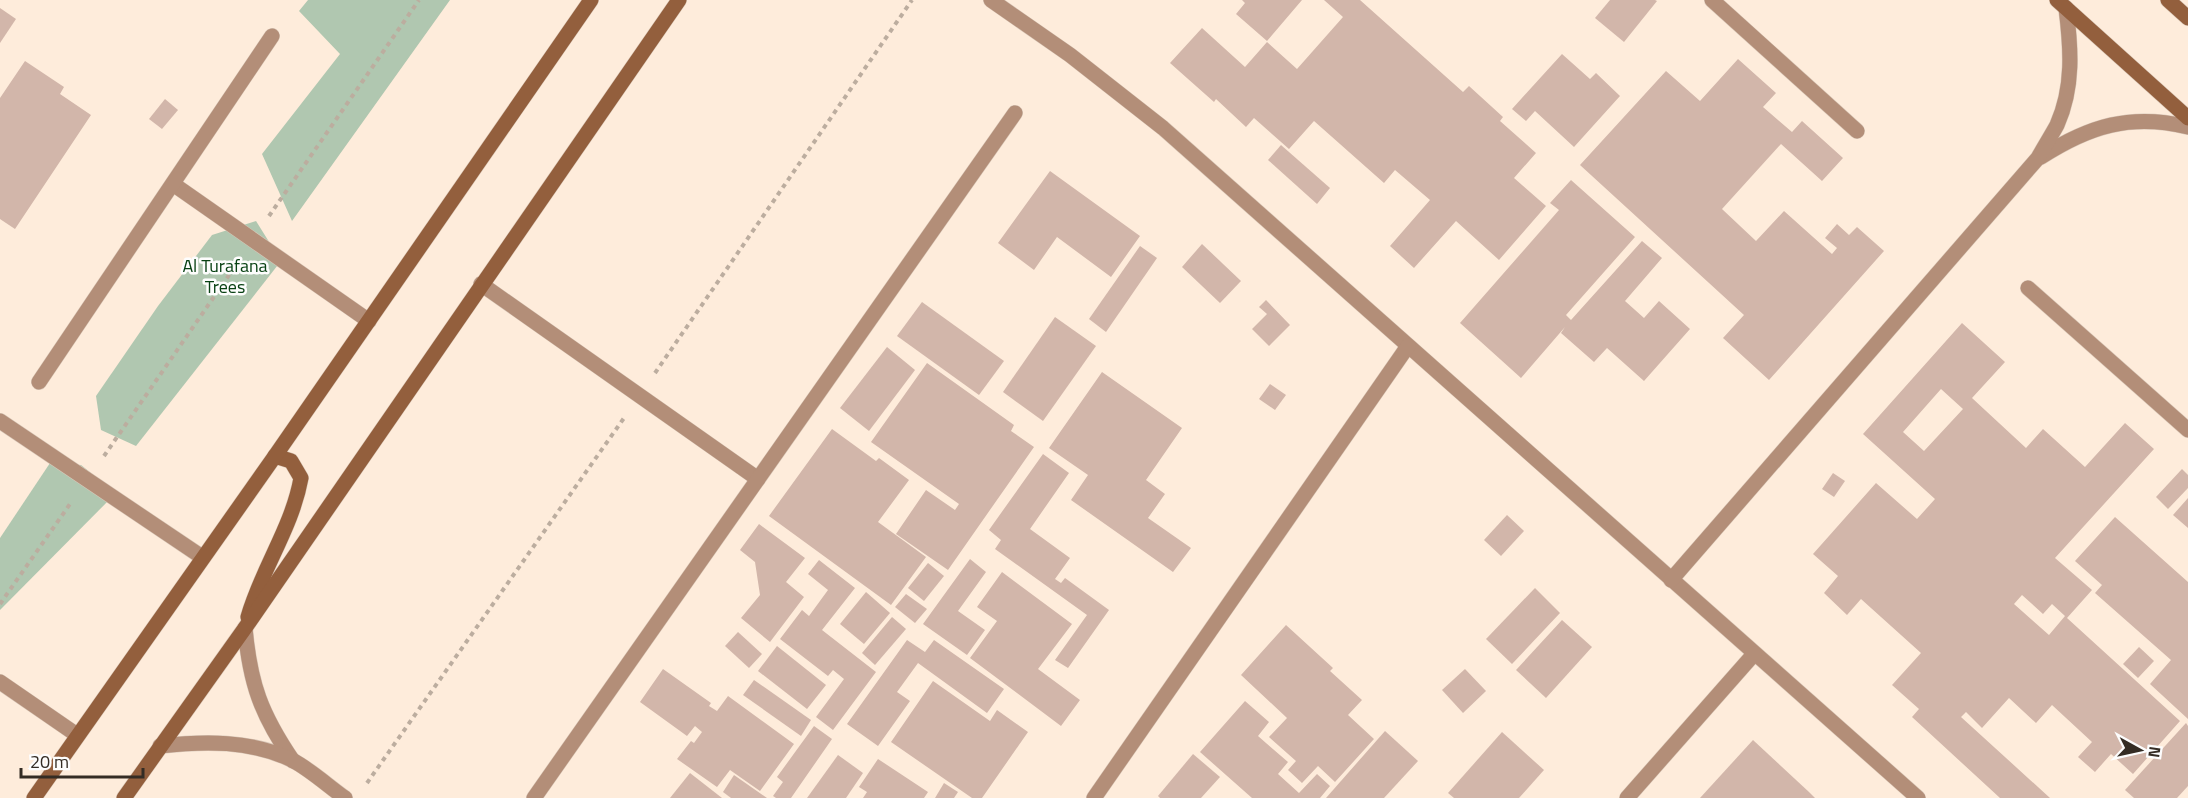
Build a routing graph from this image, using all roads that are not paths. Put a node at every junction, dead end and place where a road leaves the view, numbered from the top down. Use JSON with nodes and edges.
{"nodes":[{"id":1,"x":591,"y":0,"type":"edge"},
{"id":2,"x":679,"y":0,"type":"edge"},
{"id":3,"x":991,"y":0,"type":"edge"},
{"id":4,"x":1712,"y":0,"type":"edge"},
{"id":5,"x":2168,"y":0,"type":"edge"},
{"id":6,"x":2061,"y":4,"type":"edge"},
{"id":7,"x":2188,"y":18,"type":"edge"},
{"id":8,"x":272,"y":36,"type":"dead end"},
{"id":9,"x":1015,"y":113,"type":"dead end"},
{"id":10,"x":2188,"y":118,"type":"edge"},
{"id":11,"x":2188,"y":127,"type":"edge"},
{"id":12,"x":1857,"y":131,"type":"dead end"},
{"id":13,"x":2038,"y":158,"type":"junction"},
{"id":14,"x":173,"y":184,"type":"junction"},
{"id":15,"x":481,"y":284,"type":"junction"},
{"id":16,"x":2028,"y":288,"type":"dead end"},
{"id":17,"x":369,"y":321,"type":"junction"},
{"id":18,"x":1408,"y":346,"type":"junction"},
{"id":19,"x":39,"y":382,"type":"dead end"},
{"id":20,"x":0,"y":421,"type":"edge"},
{"id":21,"x":2188,"y":430,"type":"edge"},
{"id":22,"x":275,"y":456,"type":"junction"},
{"id":23,"x":758,"y":479,"type":"junction"},
{"id":24,"x":202,"y":557,"type":"junction"},
{"id":25,"x":1671,"y":579,"type":"junction"},
{"id":26,"x":245,"y":628,"type":"junction"},
{"id":27,"x":1754,"y":654,"type":"junction"},
{"id":28,"x":0,"y":682,"type":"edge"},
{"id":29,"x":77,"y":735,"type":"junction"},
{"id":30,"x":160,"y":746,"type":"junction"},
{"id":31,"x":293,"y":760,"type":"junction"},
{"id":32,"x":34,"y":798,"type":"edge"},
{"id":33,"x":124,"y":798,"type":"edge"},
{"id":34,"x":345,"y":798,"type":"edge"},
{"id":35,"x":534,"y":798,"type":"edge"},
{"id":36,"x":1094,"y":798,"type":"edge"},
{"id":37,"x":1627,"y":798,"type":"edge"},
{"id":38,"x":1918,"y":798,"type":"edge"}],
"edges":[{"from":1,"to":17,"type":"main road"},
{"from":2,"to":15,"type":"main road"},
{"from":3,"to":18,"type":"street"},
{"from":4,"to":12,"type":"street"},
{"from":5,"to":7,"type":"main road"},
{"from":6,"to":10,"type":"main road"},
{"from":6,"to":13,"type":"street"},
{"from":8,"to":14,"type":"street"},
{"from":9,"to":23,"type":"street"},
{"from":11,"to":13,"type":"street"},
{"from":13,"to":25,"type":"street"},
{"from":14,"to":17,"type":"street"},
{"from":14,"to":19,"type":"street"},
{"from":15,"to":23,"type":"street"},
{"from":15,"to":26,"type":"main road"},
{"from":16,"to":21,"type":"street"},
{"from":17,"to":22,"type":"main road"},
{"from":18,"to":25,"type":"street"},
{"from":18,"to":36,"type":"street"},
{"from":20,"to":24,"type":"street"},
{"from":22,"to":24,"type":"main road"},
{"from":22,"to":26,"type":"main road"},
{"from":23,"to":35,"type":"street"},
{"from":24,"to":29,"type":"main road"},
{"from":25,"to":27,"type":"street"},
{"from":26,"to":30,"type":"main road"},
{"from":26,"to":31,"type":"street"},
{"from":27,"to":37,"type":"street"},
{"from":27,"to":38,"type":"street"},
{"from":28,"to":29,"type":"street"},
{"from":29,"to":32,"type":"main road"},
{"from":30,"to":31,"type":"street"},
{"from":30,"to":33,"type":"main road"},
{"from":31,"to":34,"type":"street"}]}
